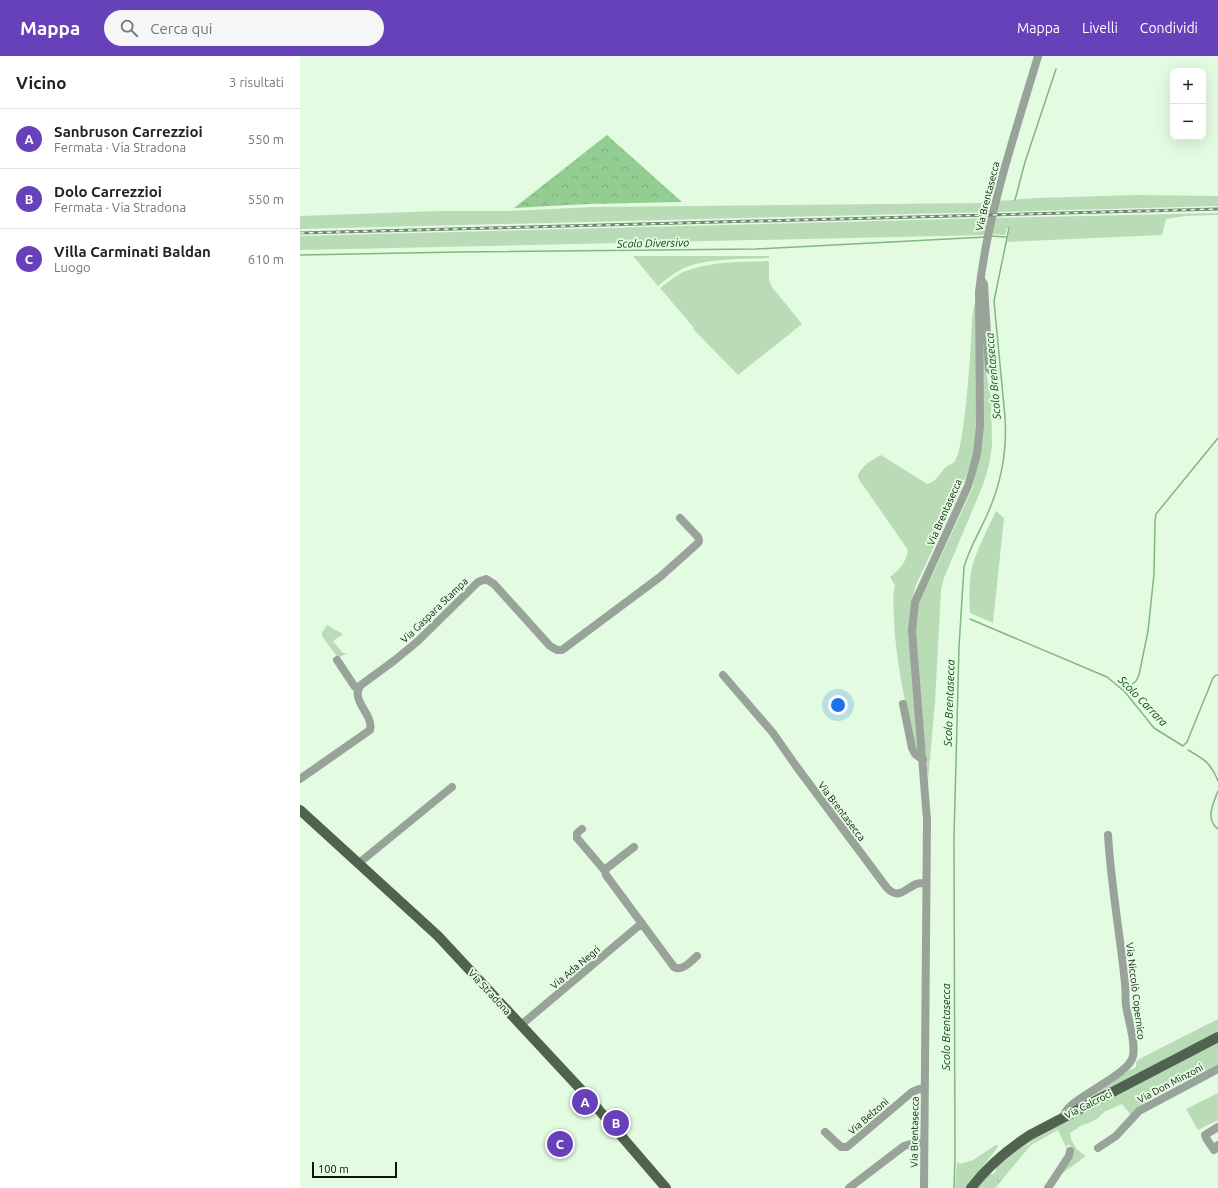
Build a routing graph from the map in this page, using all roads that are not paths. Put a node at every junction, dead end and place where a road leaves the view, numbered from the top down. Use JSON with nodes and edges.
{"nodes":[{"id":1,"x":1038,"y":56,"type":"edge"},
{"id":2,"x":980,"y":278,"type":"junction"},
{"id":3,"x":995,"y":372,"type":"dead end"},
{"id":4,"x":680,"y":518,"type":"dead end"},
{"id":5,"x":337,"y":660,"type":"dead end"},
{"id":6,"x":723,"y":675,"type":"dead end"},
{"id":7,"x":358,"y":689,"type":"junction"},
{"id":8,"x":903,"y":704,"type":"dead end"},
{"id":9,"x":923,"y":760,"type":"junction"},
{"id":10,"x":300,"y":779,"type":"edge"},
{"id":11,"x":452,"y":787,"type":"dead end"},
{"id":12,"x":300,"y":810,"type":"edge"},
{"id":13,"x":582,"y":829,"type":"dead end"},
{"id":14,"x":1108,"y":835,"type":"dead end"},
{"id":15,"x":634,"y":847,"type":"dead end"},
{"id":16,"x":359,"y":863,"type":"junction"},
{"id":17,"x":605,"y":871,"type":"junction"},
{"id":18,"x":926,"y":884,"type":"junction"},
{"id":19,"x":642,"y":923,"type":"junction"},
{"id":20,"x":697,"y":956,"type":"dead end"},
{"id":21,"x":521,"y":1025,"type":"junction"},
{"id":22,"x":1218,"y":1037,"type":"edge"},
{"id":23,"x":1218,"y":1069,"type":"edge"},
{"id":24,"x":925,"y":1088,"type":"junction"},
{"id":25,"x":1064,"y":1117,"type":"junction"},
{"id":26,"x":1218,"y":1127,"type":"edge"},
{"id":27,"x":824,"y":1132,"type":"dead end"},
{"id":28,"x":924,"y":1143,"type":"junction"},
{"id":29,"x":1218,"y":1145,"type":"edge"},
{"id":30,"x":1098,"y":1148,"type":"dead end"},
{"id":31,"x":1070,"y":1151,"type":"dead end"},
{"id":32,"x":666,"y":1188,"type":"edge"},
{"id":33,"x":849,"y":1188,"type":"edge"},
{"id":34,"x":924,"y":1188,"type":"edge"},
{"id":35,"x":971,"y":1188,"type":"edge"},
{"id":36,"x":1048,"y":1188,"type":"edge"}],
"edges":[{"from":1,"to":2,"type":"street","name":"Via Brentasecca"},
{"from":2,"to":3,"type":"street"},
{"from":2,"to":9,"type":"street","name":"Via Brentasecca"},
{"from":4,"to":7,"type":"street","name":"Via Gaspara Stampa"},
{"from":5,"to":7,"type":"street"},
{"from":6,"to":18,"type":"street","name":"Via Brentasecca"},
{"from":7,"to":10,"type":"street"},
{"from":8,"to":9,"type":"street"},
{"from":9,"to":18,"type":"street","name":"Via Brentasecca"},
{"from":11,"to":16,"type":"street"},
{"from":12,"to":16,"type":"main road","name":"Via Stradona"},
{"from":13,"to":17,"type":"street"},
{"from":14,"to":25,"type":"street","name":"Via Niccolò Copernico"},
{"from":15,"to":17,"type":"street"},
{"from":16,"to":21,"type":"main road","name":"Via Stradona"},
{"from":17,"to":19,"type":"street"},
{"from":18,"to":24,"type":"street","name":"Via Brentasecca"},
{"from":19,"to":20,"type":"street"},
{"from":19,"to":21,"type":"street","name":"Via Ada Negri"},
{"from":21,"to":32,"type":"main road","name":"Via Stradona"},
{"from":22,"to":25,"type":"main road","name":"Via Calcroci"},
{"from":23,"to":30,"type":"street","name":"Via Don Minzoni"},
{"from":24,"to":27,"type":"street","name":"Via Belzoni"},
{"from":24,"to":28,"type":"street","name":"Via Brentasecca"},
{"from":25,"to":35,"type":"main road","name":"Via Calcroci"},
{"from":26,"to":29,"type":"street"},
{"from":28,"to":33,"type":"street"},
{"from":28,"to":34,"type":"street","name":"Via Brentasecca"},
{"from":31,"to":36,"type":"street"}]}
